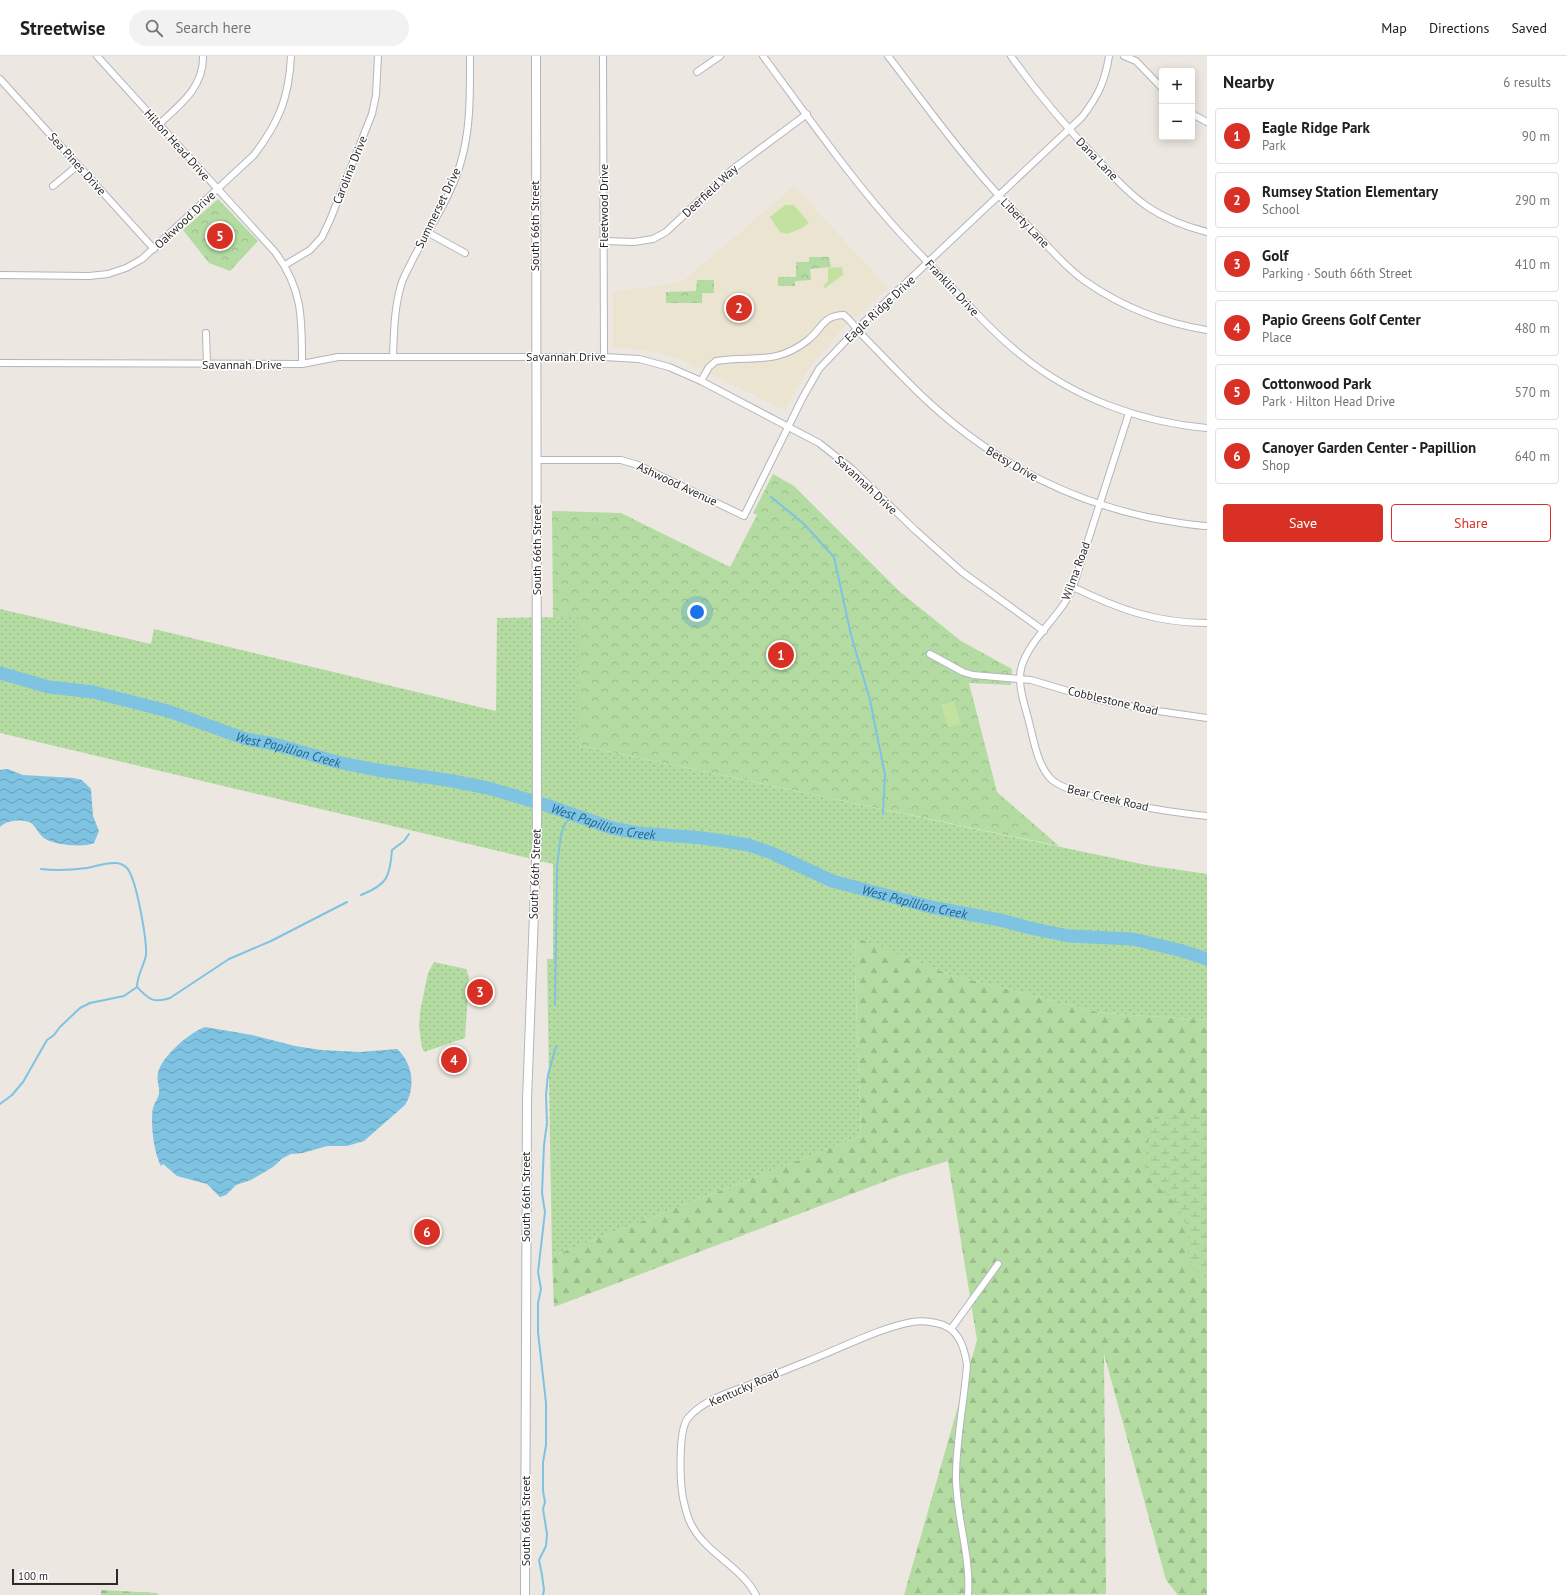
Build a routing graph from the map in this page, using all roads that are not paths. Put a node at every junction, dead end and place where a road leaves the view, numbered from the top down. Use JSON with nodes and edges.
{"nodes":[{"id":1,"x":97,"y":56,"type":"edge"},
{"id":2,"x":203,"y":56,"type":"edge"},
{"id":3,"x":291,"y":56,"type":"edge"},
{"id":4,"x":378,"y":56,"type":"edge"},
{"id":5,"x":470,"y":56,"type":"edge"},
{"id":6,"x":536,"y":56,"type":"edge"},
{"id":7,"x":603,"y":56,"type":"edge"},
{"id":8,"x":720,"y":56,"type":"edge"},
{"id":9,"x":763,"y":56,"type":"edge"},
{"id":10,"x":888,"y":56,"type":"edge"},
{"id":11,"x":1011,"y":56,"type":"edge"},
{"id":12,"x":1109,"y":56,"type":"edge"},
{"id":13,"x":1124,"y":56,"type":"edge"},
{"id":14,"x":697,"y":72,"type":"dead end"},
{"id":15,"x":1,"y":82,"type":"edge"},
{"id":16,"x":1159,"y":85,"type":"edge"},
{"id":17,"x":807,"y":114,"type":"junction"},
{"id":18,"x":1195,"y":116,"type":"edge"},
{"id":19,"x":1207,"y":122,"type":"edge"},
{"id":20,"x":159,"y":124,"type":"junction"},
{"id":21,"x":1069,"y":129,"type":"junction"},
{"id":22,"x":78,"y":166,"type":"junction"},
{"id":23,"x":53,"y":186,"type":"dead end"},
{"id":24,"x":217,"y":189,"type":"junction"},
{"id":25,"x":998,"y":195,"type":"junction"},
{"id":26,"x":427,"y":232,"type":"junction"},
{"id":27,"x":1207,"y":232,"type":"edge"},
{"id":28,"x":604,"y":241,"type":"junction"},
{"id":29,"x":154,"y":249,"type":"junction"},
{"id":30,"x":465,"y":253,"type":"dead end"},
{"id":31,"x":928,"y":263,"type":"junction"},
{"id":32,"x":285,"y":265,"type":"junction"},
{"id":33,"x":0,"y":275,"type":"edge"},
{"id":34,"x":857,"y":329,"type":"junction"},
{"id":35,"x":1207,"y":330,"type":"edge"},
{"id":36,"x":206,"y":333,"type":"dead end"},
{"id":37,"x":393,"y":357,"type":"junction"},
{"id":38,"x":535,"y":357,"type":"junction"},
{"id":39,"x":604,"y":357,"type":"junction"},
{"id":40,"x":0,"y":363,"type":"edge"},
{"id":41,"x":302,"y":364,"type":"junction"},
{"id":42,"x":207,"y":365,"type":"junction"},
{"id":43,"x":702,"y":381,"type":"junction"},
{"id":44,"x":1129,"y":413,"type":"junction"},
{"id":45,"x":788,"y":426,"type":"junction"},
{"id":46,"x":1207,"y":428,"type":"edge"},
{"id":47,"x":536,"y":460,"type":"junction"},
{"id":48,"x":1099,"y":504,"type":"junction"},
{"id":49,"x":744,"y":516,"type":"joint"},
{"id":50,"x":1207,"y":526,"type":"edge"},
{"id":51,"x":1073,"y":587,"type":"junction"},
{"id":52,"x":1207,"y":623,"type":"edge"},
{"id":53,"x":1044,"y":630,"type":"junction"},
{"id":54,"x":930,"y":654,"type":"dead end"},
{"id":55,"x":1020,"y":678,"type":"junction"},
{"id":56,"x":1207,"y":718,"type":"edge"},
{"id":57,"x":1034,"y":744,"type":"joint"},
{"id":58,"x":1207,"y":816,"type":"edge"},
{"id":59,"x":998,"y":1264,"type":"dead end"},
{"id":60,"x":951,"y":1329,"type":"junction"},
{"id":61,"x":525,"y":1595,"type":"edge"},
{"id":62,"x":756,"y":1595,"type":"edge"},
{"id":63,"x":968,"y":1595,"type":"edge"}],
"edges":[{"from":1,"to":20,"type":"street","name":"Hilton Head Drive"},
{"from":2,"to":20,"type":"street"},
{"from":3,"to":24,"type":"street","name":"Oakwood Drive"},
{"from":4,"to":32,"type":"street","name":"Carolina Drive"},
{"from":5,"to":26,"type":"street","name":"Summerset Drive"},
{"from":6,"to":38,"type":"street","name":"South 66th Street"},
{"from":7,"to":28,"type":"street","name":"Fleetwood Drive"},
{"from":8,"to":14,"type":"street"},
{"from":9,"to":17,"type":"street","name":"Franklin Drive"},
{"from":10,"to":25,"type":"street","name":"Liberty Lane"},
{"from":11,"to":21,"type":"street","name":"Dana Lane"},
{"from":12,"to":21,"type":"street","name":"Eagle Ridge Drive"},
{"from":13,"to":16,"type":"street"},
{"from":15,"to":22,"type":"street","name":"Sea Pines Drive"},
{"from":17,"to":28,"type":"street","name":"Deerfield Way"},
{"from":17,"to":31,"type":"street","name":"Franklin Drive"},
{"from":18,"to":19,"type":"street"},
{"from":20,"to":24,"type":"street","name":"Hilton Head Drive"},
{"from":21,"to":25,"type":"street","name":"Eagle Ridge Drive"},
{"from":21,"to":27,"type":"street","name":"Dana Lane"},
{"from":22,"to":23,"type":"street"},
{"from":22,"to":29,"type":"street","name":"Sea Pines Drive"},
{"from":24,"to":29,"type":"street","name":"Oakwood Drive"},
{"from":24,"to":32,"type":"street","name":"Hilton Head Drive"},
{"from":25,"to":31,"type":"street","name":"Eagle Ridge Drive"},
{"from":25,"to":35,"type":"street","name":"Liberty Lane"},
{"from":26,"to":30,"type":"street"},
{"from":26,"to":37,"type":"street","name":"Summerset Drive"},
{"from":28,"to":39,"type":"street","name":"Fleetwood Drive"},
{"from":29,"to":33,"type":"street","name":"Oakwood Drive"},
{"from":31,"to":34,"type":"street","name":"Eagle Ridge Drive"},
{"from":31,"to":44,"type":"street","name":"Franklin Drive"},
{"from":32,"to":41,"type":"street","name":"Hilton Head Drive"},
{"from":34,"to":43,"type":"street","name":"Betsy Drive"},
{"from":34,"to":45,"type":"street","name":"Eagle Ridge Drive"},
{"from":34,"to":48,"type":"street","name":"Betsy Drive"},
{"from":36,"to":42,"type":"street"},
{"from":37,"to":38,"type":"street","name":"Savannah Drive"},
{"from":37,"to":41,"type":"street","name":"Savannah Drive"},
{"from":38,"to":39,"type":"street","name":"Savannah Drive"},
{"from":38,"to":47,"type":"street","name":"South 66th Street"},
{"from":39,"to":43,"type":"street","name":"Savannah Drive"},
{"from":40,"to":42,"type":"street","name":"Savannah Drive"},
{"from":41,"to":42,"type":"street","name":"Savannah Drive"},
{"from":43,"to":45,"type":"street","name":"Savannah Drive"},
{"from":44,"to":46,"type":"street","name":"Franklin Drive"},
{"from":44,"to":48,"type":"street","name":"Wilma Road"},
{"from":45,"to":49,"type":"street","name":"Eagle Ridge Drive"},
{"from":45,"to":53,"type":"street","name":"Savannah Drive"},
{"from":47,"to":49,"type":"street","name":"Ashwood Avenue"},
{"from":47,"to":61,"type":"street","name":"South 66th Street"},
{"from":48,"to":50,"type":"street","name":"Betsy Drive"},
{"from":48,"to":51,"type":"street","name":"Wilma Road"},
{"from":51,"to":52,"type":"street"},
{"from":51,"to":53,"type":"street","name":"Wilma Road"},
{"from":53,"to":55,"type":"street","name":"Wilma Road"},
{"from":54,"to":55,"type":"street","name":"Cobblestone Road"},
{"from":55,"to":56,"type":"street","name":"Cobblestone Road"},
{"from":55,"to":57,"type":"street","name":"Wilma Road"},
{"from":57,"to":58,"type":"street","name":"Bear Creek Road"},
{"from":59,"to":60,"type":"street"},
{"from":60,"to":62,"type":"street","name":"Kentucky Road"},
{"from":60,"to":63,"type":"street"}]}
